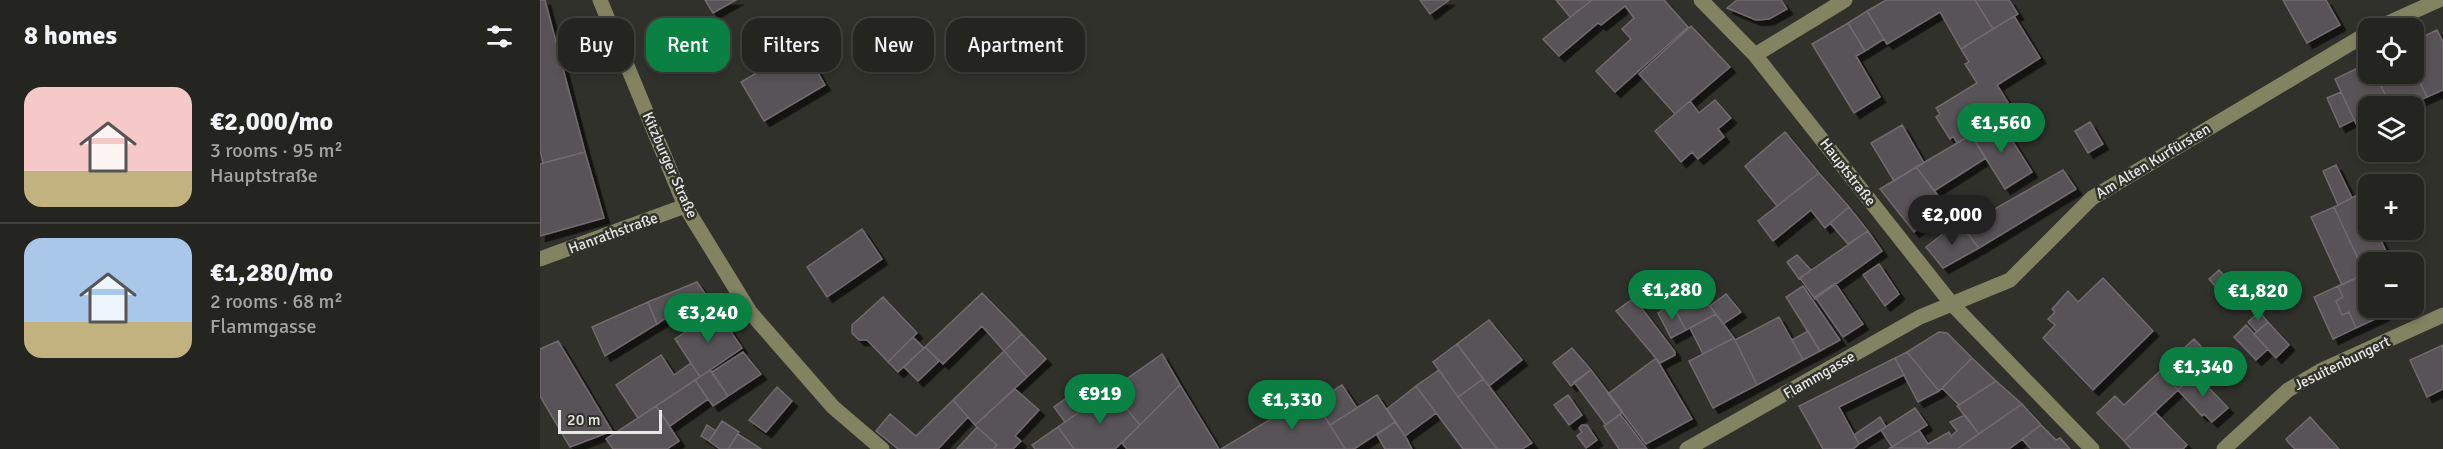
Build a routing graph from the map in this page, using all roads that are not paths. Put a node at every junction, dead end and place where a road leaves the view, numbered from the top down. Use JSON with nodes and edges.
{"nodes":[{"id":1,"x":600,"y":0,"type":"edge"},
{"id":2,"x":1701,"y":0,"type":"edge"},
{"id":3,"x":1845,"y":0,"type":"edge"},
{"id":4,"x":2439,"y":0,"type":"edge"},
{"id":5,"x":2399,"y":18,"type":"edge"},
{"id":6,"x":2358,"y":39,"type":"edge"},
{"id":7,"x":1755,"y":55,"type":"junction"},
{"id":8,"x":685,"y":206,"type":"junction"},
{"id":9,"x":540,"y":259,"type":"edge"},
{"id":10,"x":1951,"y":303,"type":"junction"},
{"id":11,"x":2443,"y":315,"type":"edge"},
{"id":12,"x":882,"y":449,"type":"edge"},
{"id":13,"x":1687,"y":449,"type":"edge"},
{"id":14,"x":2092,"y":449,"type":"edge"},
{"id":15,"x":2224,"y":449,"type":"edge"}],
"edges":[{"from":1,"to":8,"type":"street","name":"Kitzburger Straße"},
{"from":2,"to":7,"type":"street","name":"Hauptstraße"},
{"from":3,"to":7,"type":"street"},
{"from":4,"to":5,"type":"street"},
{"from":6,"to":10,"type":"street","name":"Am Alten Kurfürsten"},
{"from":7,"to":10,"type":"street","name":"Hauptstraße"},
{"from":8,"to":9,"type":"street","name":"Hanrathstraße"},
{"from":8,"to":12,"type":"street","name":"Kitzburger Straße"},
{"from":10,"to":13,"type":"street","name":"Flammgasse"},
{"from":10,"to":14,"type":"street","name":"Hauptstraße"},
{"from":11,"to":15,"type":"street","name":"Jesuitenbungert"}]}
